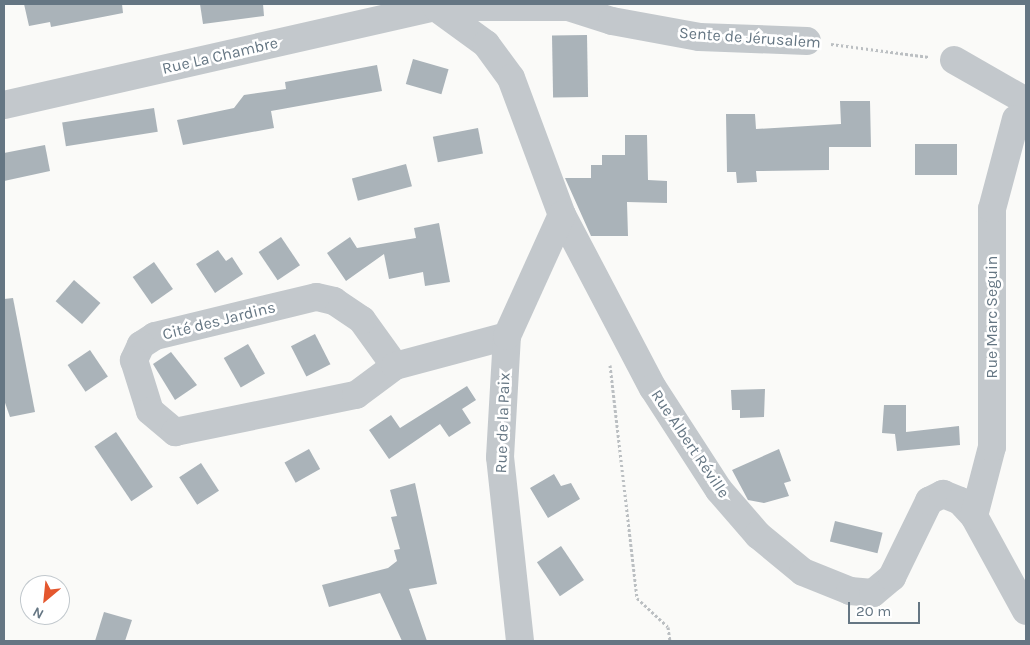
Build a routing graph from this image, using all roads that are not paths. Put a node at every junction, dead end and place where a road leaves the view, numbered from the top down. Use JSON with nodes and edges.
{"nodes":[{"id":1,"x":434,"y":5,"type":"edge"},
{"id":2,"x":568,"y":5,"type":"edge"},
{"id":3,"x":807,"y":40,"type":"road end"},
{"id":4,"x":954,"y":60,"type":"road end"},
{"id":5,"x":4,"y":105,"type":"edge"},
{"id":6,"x":1021,"y":110,"type":"edge"},
{"id":7,"x":562,"y":216,"type":"junction"},
{"id":8,"x":507,"y":336,"type":"junction"},
{"id":9,"x":395,"y":366,"type":"junction"},
{"id":10,"x":974,"y":516,"type":"junction"},
{"id":11,"x":1026,"y":611,"type":"edge"},
{"id":12,"x":520,"y":641,"type":"edge"}],
"edges":[{"from":1,"to":2,"type":"street","name":"Sente de Jérusalem"},
{"from":1,"to":5,"type":"street","name":"Rue La Chambre"},
{"from":1,"to":7,"type":"street","name":"Rue Albert Réville"},
{"from":2,"to":3,"type":"street","name":"Sente de Jérusalem"},
{"from":4,"to":6,"type":"street"},
{"from":6,"to":10,"type":"street","name":"Rue Marc Seguin"},
{"from":7,"to":8,"type":"street","name":"Rue de la Paix"},
{"from":7,"to":10,"type":"street","name":"Rue Albert Réville"},
{"from":8,"to":9,"type":"street","name":"Cité des Jardins"},
{"from":8,"to":12,"type":"street","name":"Rue de la Paix"},
{"from":9,"to":9,"type":"street","name":"Cité des Jardins"},
{"from":10,"to":11,"type":"street","name":"Rue Albert Réville"}]}
